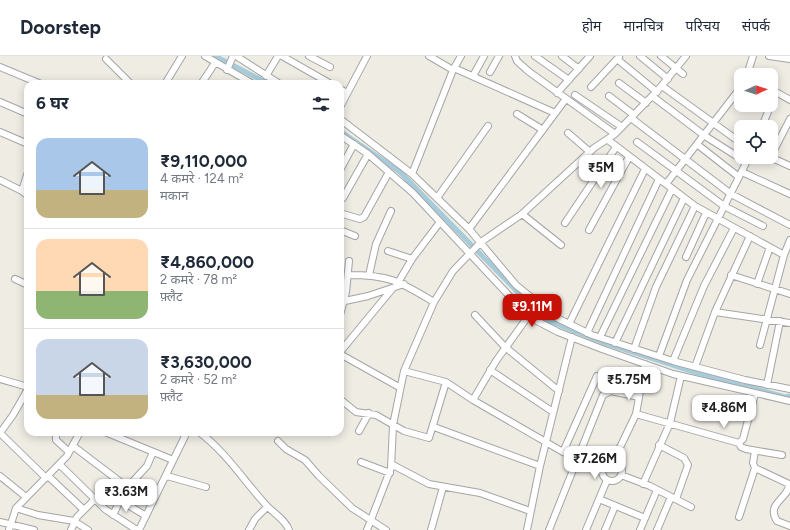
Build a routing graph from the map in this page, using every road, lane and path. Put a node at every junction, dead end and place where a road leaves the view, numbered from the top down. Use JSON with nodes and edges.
{"nodes":[{"id":1,"x":182,"y":56,"type":"edge"},
{"id":2,"x":205,"y":56,"type":"edge"},
{"id":3,"x":278,"y":56,"type":"edge"},
{"id":4,"x":282,"y":56,"type":"edge"},
{"id":5,"x":309,"y":56,"type":"edge"},
{"id":6,"x":367,"y":56,"type":"edge"},
{"id":7,"x":429,"y":56,"type":"edge"},
{"id":8,"x":461,"y":56,"type":"edge"},
{"id":9,"x":484,"y":56,"type":"edge"},
{"id":10,"x":499,"y":56,"type":"edge"},
{"id":11,"x":514,"y":56,"type":"edge"},
{"id":12,"x":535,"y":56,"type":"edge"},
{"id":13,"x":562,"y":56,"type":"edge"},
{"id":14,"x":590,"y":56,"type":"edge"},
{"id":15,"x":640,"y":56,"type":"edge"},
{"id":16,"x":661,"y":56,"type":"edge"},
{"id":17,"x":686,"y":56,"type":"edge"},
{"id":18,"x":753,"y":56,"type":"edge"},
{"id":19,"x":769,"y":56,"type":"edge"},
{"id":20,"x":619,"y":58,"type":"edge"},
{"id":21,"x":790,"y":59,"type":"edge"},
{"id":22,"x":106,"y":60,"type":"dead end"},
{"id":23,"x":231,"y":61,"type":"edge"},
{"id":24,"x":215,"y":63,"type":"junction"},
{"id":25,"x":0,"y":67,"type":"edge"},
{"id":26,"x":330,"y":67,"type":"dead end"},
{"id":27,"x":749,"y":68,"type":"edge"},
{"id":28,"x":454,"y":69,"type":"junction"},
{"id":29,"x":579,"y":69,"type":"junction"},
{"id":30,"x":676,"y":69,"type":"junction"},
{"id":31,"x":490,"y":72,"type":"dead end"},
{"id":32,"x":683,"y":74,"type":"dead end"},
{"id":33,"x":266,"y":76,"type":"junction"},
{"id":34,"x":473,"y":76,"type":"junction"},
{"id":35,"x":668,"y":79,"type":"junction"},
{"id":36,"x":31,"y":80,"type":"edge"},
{"id":37,"x":127,"y":80,"type":"edge"},
{"id":38,"x":167,"y":80,"type":"edge"},
{"id":39,"x":204,"y":80,"type":"edge"},
{"id":40,"x":249,"y":80,"type":"edge"},
{"id":41,"x":273,"y":80,"type":"edge"},
{"id":42,"x":324,"y":80,"type":"edge"},
{"id":43,"x":569,"y":80,"type":"junction"},
{"id":44,"x":620,"y":83,"type":"dead end"},
{"id":45,"x":662,"y":86,"type":"junction"},
{"id":46,"x":591,"y":87,"type":"dead end"},
{"id":47,"x":344,"y":91,"type":"edge"},
{"id":48,"x":347,"y":93,"type":"junction"},
{"id":49,"x":557,"y":93,"type":"junction"},
{"id":50,"x":778,"y":93,"type":"edge"},
{"id":51,"x":575,"y":94,"type":"dead end"},
{"id":52,"x":655,"y":94,"type":"junction"},
{"id":53,"x":609,"y":96,"type":"dead end"},
{"id":54,"x":734,"y":97,"type":"edge"},
{"id":55,"x":344,"y":99,"type":"edge"},
{"id":56,"x":565,"y":100,"type":"junction"},
{"id":57,"x":790,"y":100,"type":"edge"},
{"id":58,"x":0,"y":102,"type":"edge"},
{"id":59,"x":646,"y":103,"type":"junction"},
{"id":60,"x":24,"y":112,"type":"edge"},
{"id":61,"x":556,"y":113,"type":"junction"},
{"id":62,"x":517,"y":114,"type":"dead end"},
{"id":63,"x":633,"y":116,"type":"junction"},
{"id":64,"x":790,"y":119,"type":"edge"},
{"id":65,"x":344,"y":123,"type":"edge"},
{"id":66,"x":714,"y":124,"type":"junction"},
{"id":67,"x":488,"y":126,"type":"dead end"},
{"id":68,"x":622,"y":127,"type":"junction"},
{"id":69,"x":543,"y":130,"type":"junction"},
{"id":70,"x":0,"y":132,"type":"edge"},
{"id":71,"x":568,"y":133,"type":"dead end"},
{"id":72,"x":615,"y":134,"type":"junction"},
{"id":73,"x":705,"y":136,"type":"junction"},
{"id":74,"x":344,"y":138,"type":"edge"},
{"id":75,"x":734,"y":138,"type":"edge"},
{"id":76,"x":608,"y":140,"type":"junction"},
{"id":77,"x":24,"y":142,"type":"edge"},
{"id":78,"x":638,"y":142,"type":"dead end"},
{"id":79,"x":778,"y":142,"type":"edge"},
{"id":80,"x":354,"y":144,"type":"junction"},
{"id":81,"x":698,"y":145,"type":"junction"},
{"id":82,"x":616,"y":147,"type":"junction"},
{"id":83,"x":590,"y":152,"type":"junction"},
{"id":84,"x":734,"y":153,"type":"edge"},
{"id":85,"x":368,"y":154,"type":"junction"},
{"id":86,"x":380,"y":157,"type":"junction"},
{"id":87,"x":629,"y":157,"type":"junction"},
{"id":88,"x":778,"y":159,"type":"edge"},
{"id":89,"x":685,"y":161,"type":"junction"},
{"id":90,"x":344,"y":163,"type":"edge"},
{"id":91,"x":745,"y":164,"type":"edge"},
{"id":92,"x":790,"y":164,"type":"edge"},
{"id":93,"x":645,"y":169,"type":"junction"},
{"id":94,"x":676,"y":171,"type":"junction"},
{"id":95,"x":388,"y":172,"type":"junction"},
{"id":96,"x":412,"y":174,"type":"junction"},
{"id":97,"x":741,"y":174,"type":"junction"},
{"id":98,"x":659,"y":179,"type":"junction"},
{"id":99,"x":0,"y":180,"type":"edge"},
{"id":100,"x":666,"y":184,"type":"junction"},
{"id":101,"x":24,"y":185,"type":"edge"},
{"id":102,"x":672,"y":189,"type":"junction"},
{"id":103,"x":22,"y":191,"type":"joint"},
{"id":104,"x":731,"y":194,"type":"junction"},
{"id":105,"x":790,"y":194,"type":"edge"},
{"id":106,"x":344,"y":196,"type":"edge"},
{"id":107,"x":438,"y":198,"type":"junction"},
{"id":108,"x":684,"y":198,"type":"junction"},
{"id":109,"x":695,"y":206,"type":"junction"},
{"id":110,"x":724,"y":206,"type":"junction"},
{"id":111,"x":391,"y":211,"type":"dead end"},
{"id":112,"x":706,"y":212,"type":"junction"},
{"id":113,"x":344,"y":214,"type":"edge"},
{"id":114,"x":522,"y":214,"type":"junction"},
{"id":115,"x":717,"y":219,"type":"junction"},
{"id":116,"x":440,"y":222,"type":"junction"},
{"id":117,"x":565,"y":223,"type":"dead end"},
{"id":118,"x":790,"y":225,"type":"edge"},
{"id":119,"x":763,"y":226,"type":"dead end"},
{"id":120,"x":734,"y":228,"type":"junction"},
{"id":121,"x":469,"y":229,"type":"junction"},
{"id":122,"x":589,"y":230,"type":"dead end"},
{"id":123,"x":344,"y":232,"type":"edge"},
{"id":124,"x":355,"y":236,"type":"dead end"},
{"id":125,"x":750,"y":236,"type":"junction"},
{"id":126,"x":790,"y":240,"type":"edge"},
{"id":127,"x":560,"y":246,"type":"dead end"},
{"id":128,"x":770,"y":247,"type":"junction"},
{"id":129,"x":475,"y":248,"type":"junction"},
{"id":130,"x":388,"y":251,"type":"dead end"},
{"id":131,"x":686,"y":257,"type":"dead end"},
{"id":132,"x":784,"y":257,"type":"junction"},
{"id":133,"x":412,"y":259,"type":"junction"},
{"id":134,"x":349,"y":261,"type":"dead end"},
{"id":135,"x":790,"y":262,"type":"edge"},
{"id":136,"x":348,"y":275,"type":"junction"},
{"id":137,"x":369,"y":275,"type":"junction"},
{"id":138,"x":732,"y":275,"type":"junction"},
{"id":139,"x":15,"y":279,"type":"dead end"},
{"id":140,"x":24,"y":283,"type":"edge"},
{"id":141,"x":402,"y":283,"type":"junction"},
{"id":142,"x":757,"y":284,"type":"junction"},
{"id":143,"x":392,"y":288,"type":"junction"},
{"id":144,"x":775,"y":290,"type":"junction"},
{"id":145,"x":790,"y":294,"type":"edge"},
{"id":146,"x":345,"y":301,"type":"joint"},
{"id":147,"x":434,"y":302,"type":"junction"},
{"id":148,"x":715,"y":312,"type":"junction"},
{"id":149,"x":475,"y":315,"type":"dead end"},
{"id":150,"x":529,"y":315,"type":"junction"},
{"id":151,"x":768,"y":319,"type":"junction"},
{"id":152,"x":780,"y":321,"type":"junction"},
{"id":153,"x":569,"y":324,"type":"junction"},
{"id":154,"x":790,"y":324,"type":"edge"},
{"id":155,"x":587,"y":333,"type":"junction"},
{"id":156,"x":572,"y":337,"type":"junction"},
{"id":157,"x":600,"y":337,"type":"junction"},
{"id":158,"x":615,"y":342,"type":"junction"},
{"id":159,"x":760,"y":345,"type":"dead end"},
{"id":160,"x":505,"y":347,"type":"junction"},
{"id":161,"x":344,"y":348,"type":"edge"},
{"id":162,"x":634,"y":349,"type":"junction"},
{"id":163,"x":624,"y":351,"type":"junction"},
{"id":164,"x":344,"y":355,"type":"edge"},
{"id":165,"x":659,"y":356,"type":"junction"},
{"id":166,"x":673,"y":361,"type":"junction"},
{"id":167,"x":645,"y":364,"type":"junction"},
{"id":168,"x":696,"y":367,"type":"junction"},
{"id":169,"x":490,"y":370,"type":"junction"},
{"id":170,"x":404,"y":371,"type":"junction"},
{"id":171,"x":597,"y":376,"type":"dead end"},
{"id":172,"x":681,"y":376,"type":"junction"},
{"id":173,"x":0,"y":379,"type":"edge"},
{"id":174,"x":446,"y":382,"type":"junction"},
{"id":175,"x":767,"y":385,"type":"junction"},
{"id":176,"x":24,"y":387,"type":"edge"},
{"id":177,"x":399,"y":387,"type":"junction"},
{"id":178,"x":790,"y":389,"type":"edge"},
{"id":179,"x":559,"y":391,"type":"junction"},
{"id":180,"x":755,"y":394,"type":"junction"},
{"id":181,"x":24,"y":395,"type":"edge"},
{"id":182,"x":639,"y":397,"type":"junction"},
{"id":183,"x":473,"y":400,"type":"junction"},
{"id":184,"x":790,"y":401,"type":"edge"},
{"id":185,"x":344,"y":402,"type":"edge"},
{"id":186,"x":553,"y":412,"type":"junction"},
{"id":187,"x":368,"y":413,"type":"junction"},
{"id":188,"x":636,"y":414,"type":"junction"},
{"id":189,"x":670,"y":423,"type":"junction"},
{"id":190,"x":393,"y":425,"type":"junction"},
{"id":191,"x":434,"y":427,"type":"junction"},
{"id":192,"x":359,"y":431,"type":"dead end"},
{"id":193,"x":0,"y":433,"type":"edge"},
{"id":194,"x":56,"y":436,"type":"edge"},
{"id":195,"x":78,"y":436,"type":"edge"},
{"id":196,"x":115,"y":436,"type":"edge"},
{"id":197,"x":185,"y":436,"type":"edge"},
{"id":198,"x":204,"y":436,"type":"edge"},
{"id":199,"x":278,"y":441,"type":"dead end"},
{"id":200,"x":546,"y":442,"type":"junction"},
{"id":201,"x":739,"y":443,"type":"junction"},
{"id":202,"x":659,"y":445,"type":"junction"},
{"id":203,"x":73,"y":446,"type":"junction"},
{"id":204,"x":755,"y":451,"type":"junction"},
{"id":205,"x":69,"y":452,"type":"junction"},
{"id":206,"x":154,"y":452,"type":"junction"},
{"id":207,"x":563,"y":452,"type":"junction"},
{"id":208,"x":782,"y":455,"type":"dead end"},
{"id":209,"x":579,"y":459,"type":"junction"},
{"id":210,"x":173,"y":460,"type":"junction"},
{"id":211,"x":361,"y":462,"type":"dead end"},
{"id":212,"x":614,"y":462,"type":"junction"},
{"id":213,"x":59,"y":464,"type":"junction"},
{"id":214,"x":391,"y":464,"type":"junction"},
{"id":215,"x":540,"y":466,"type":"junction"},
{"id":216,"x":603,"y":468,"type":"junction"},
{"id":217,"x":755,"y":468,"type":"junction"},
{"id":218,"x":390,"y":473,"type":"junction"},
{"id":219,"x":621,"y":475,"type":"junction"},
{"id":220,"x":0,"y":476,"type":"edge"},
{"id":221,"x":167,"y":476,"type":"junction"},
{"id":222,"x":47,"y":477,"type":"junction"},
{"id":223,"x":607,"y":480,"type":"junction"},
{"id":224,"x":643,"y":484,"type":"junction"},
{"id":225,"x":206,"y":486,"type":"dead end"},
{"id":226,"x":127,"y":487,"type":"junction"},
{"id":227,"x":443,"y":487,"type":"junction"},
{"id":228,"x":657,"y":490,"type":"junction"},
{"id":229,"x":26,"y":497,"type":"junction"},
{"id":230,"x":673,"y":498,"type":"junction"},
{"id":231,"x":95,"y":499,"type":"junction"},
{"id":232,"x":599,"y":499,"type":"junction"},
{"id":233,"x":120,"y":500,"type":"junction"},
{"id":234,"x":615,"y":506,"type":"junction"},
{"id":235,"x":267,"y":507,"type":"junction"},
{"id":236,"x":691,"y":507,"type":"dead end"},
{"id":237,"x":16,"y":508,"type":"junction"},
{"id":238,"x":84,"y":510,"type":"junction"},
{"id":239,"x":530,"y":511,"type":"junction"},
{"id":240,"x":113,"y":515,"type":"junction"},
{"id":241,"x":146,"y":516,"type":"junction"},
{"id":242,"x":739,"y":517,"type":"dead end"},
{"id":243,"x":645,"y":518,"type":"junction"},
{"id":244,"x":74,"y":521,"type":"junction"},
{"id":245,"x":370,"y":521,"type":"junction"},
{"id":246,"x":0,"y":522,"type":"edge"},
{"id":247,"x":790,"y":526,"type":"edge"},
{"id":248,"x":10,"y":528,"type":"edge"},
{"id":249,"x":34,"y":530,"type":"edge"},
{"id":250,"x":71,"y":530,"type":"edge"},
{"id":251,"x":88,"y":530,"type":"edge"},
{"id":252,"x":138,"y":530,"type":"edge"},
{"id":253,"x":249,"y":530,"type":"edge"},
{"id":254,"x":288,"y":530,"type":"edge"},
{"id":255,"x":367,"y":530,"type":"edge"},
{"id":256,"x":386,"y":530,"type":"edge"},
{"id":257,"x":430,"y":530,"type":"edge"},
{"id":258,"x":527,"y":530,"type":"edge"},
{"id":259,"x":549,"y":530,"type":"edge"},
{"id":260,"x":586,"y":530,"type":"edge"},
{"id":261,"x":605,"y":530,"type":"edge"},
{"id":262,"x":640,"y":530,"type":"edge"},
{"id":263,"x":657,"y":530,"type":"edge"}],
"edges":[{"from":1,"to":38,"type":"street"},
{"from":2,"to":24,"type":"street"},
{"from":3,"to":33,"type":"street"},
{"from":4,"to":42,"type":"street"},
{"from":5,"to":26,"type":"street"},
{"from":6,"to":48,"type":"street"},
{"from":7,"to":28,"type":"street"},
{"from":8,"to":28,"type":"street"},
{"from":9,"to":34,"type":"street"},
{"from":10,"to":31,"type":"street"},
{"from":11,"to":49,"type":"street"},
{"from":12,"to":43,"type":"street"},
{"from":13,"to":29,"type":"street"},
{"from":14,"to":29,"type":"street"},
{"from":15,"to":35,"type":"street"},
{"from":16,"to":30,"type":"street"},
{"from":17,"to":30,"type":"street"},
{"from":18,"to":27,"type":"street"},
{"from":19,"to":21,"type":"street"},
{"from":20,"to":46,"type":"street"},
{"from":20,"to":52,"type":"street"},
{"from":22,"to":37,"type":"street"},
{"from":23,"to":24,"type":"street"},
{"from":23,"to":33,"type":"street"},
{"from":23,"to":40,"type":"street"},
{"from":24,"to":39,"type":"street"},
{"from":25,"to":36,"type":"street"},
{"from":28,"to":34,"type":"street"},
{"from":28,"to":96,"type":"street"},
{"from":29,"to":43,"type":"street"},
{"from":30,"to":32,"type":"street"},
{"from":30,"to":35,"type":"street"},
{"from":33,"to":41,"type":"street"},
{"from":34,"to":61,"type":"street"},
{"from":35,"to":45,"type":"street"},
{"from":43,"to":49,"type":"street"},
{"from":44,"to":59,"type":"street"},
{"from":45,"to":52,"type":"street"},
{"from":45,"to":66,"type":"street"},
{"from":47,"to":48,"type":"street"},
{"from":48,"to":55,"type":"street"},
{"from":49,"to":56,"type":"street"},
{"from":50,"to":57,"type":"street"},
{"from":51,"to":68,"type":"street"},
{"from":52,"to":59,"type":"street"},
{"from":52,"to":73,"type":"street"},
{"from":53,"to":63,"type":"street"},
{"from":54,"to":66,"type":"street"},
{"from":56,"to":61,"type":"street"},
{"from":56,"to":72,"type":"street"},
{"from":58,"to":60,"type":"street"},
{"from":59,"to":63,"type":"street"},
{"from":61,"to":69,"type":"street"},
{"from":62,"to":69,"type":"street"},
{"from":63,"to":68,"type":"street"},
{"from":63,"to":89,"type":"street"},
{"from":64,"to":79,"type":"street"},
{"from":65,"to":86,"type":"street"},
{"from":66,"to":73,"type":"street"},
{"from":66,"to":75,"type":"street"},
{"from":67,"to":107,"type":"street"},
{"from":68,"to":72,"type":"street"},
{"from":69,"to":121,"type":"street"},
{"from":70,"to":77,"type":"street"},
{"from":71,"to":83,"type":"street"},
{"from":72,"to":76,"type":"street"},
{"from":73,"to":81,"type":"street"},
{"from":73,"to":84,"type":"street"},
{"from":74,"to":80,"type":"street"},
{"from":76,"to":82,"type":"street"},
{"from":76,"to":83,"type":"street"},
{"from":78,"to":94,"type":"street"},
{"from":80,"to":85,"type":"street"},
{"from":80,"to":90,"type":"street"},
{"from":81,"to":89,"type":"street"},
{"from":81,"to":97,"type":"street"},
{"from":82,"to":87,"type":"street"},
{"from":82,"to":117,"type":"street"},
{"from":83,"to":114,"type":"street"},
{"from":85,"to":86,"type":"street"},
{"from":85,"to":106,"type":"street"},
{"from":86,"to":95,"type":"street"},
{"from":86,"to":96,"type":"street"},
{"from":87,"to":93,"type":"street"},
{"from":87,"to":122,"type":"street"},
{"from":88,"to":92,"type":"street"},
{"from":89,"to":94,"type":"street"},
{"from":89,"to":104,"type":"street"},
{"from":91,"to":97,"type":"street"},
{"from":93,"to":98,"type":"street"},
{"from":93,"to":153,"type":"street"},
{"from":94,"to":100,"type":"street"},
{"from":94,"to":110,"type":"street"},
{"from":95,"to":113,"type":"street"},
{"from":95,"to":116,"type":"street"},
{"from":96,"to":107,"type":"street"},
{"from":97,"to":104,"type":"street"},
{"from":97,"to":105,"type":"street"},
{"from":98,"to":100,"type":"street"},
{"from":98,"to":155,"type":"street"},
{"from":99,"to":103,"type":"street"},
{"from":100,"to":102,"type":"street"},
{"from":101,"to":103,"type":"street"},
{"from":102,"to":108,"type":"street"},
{"from":102,"to":157,"type":"street"},
{"from":104,"to":110,"type":"street"},
{"from":104,"to":118,"type":"street"},
{"from":107,"to":121,"type":"street"},
{"from":108,"to":109,"type":"street"},
{"from":108,"to":158,"type":"street"},
{"from":109,"to":112,"type":"street"},
{"from":109,"to":162,"type":"street"},
{"from":110,"to":115,"type":"street"},
{"from":110,"to":119,"type":"street"},
{"from":111,"to":137,"type":"street"},
{"from":112,"to":115,"type":"street"},
{"from":112,"to":131,"type":"street"},
{"from":114,"to":127,"type":"street"},
{"from":114,"to":129,"type":"street"},
{"from":115,"to":120,"type":"street"},
{"from":115,"to":165,"type":"street"},
{"from":116,"to":129,"type":"street"},
{"from":116,"to":133,"type":"street"},
{"from":120,"to":125,"type":"street"},
{"from":120,"to":166,"type":"street"},
{"from":121,"to":129,"type":"street"},
{"from":123,"to":124,"type":"street"},
{"from":125,"to":128,"type":"street"},
{"from":125,"to":138,"type":"street"},
{"from":126,"to":132,"type":"street"},
{"from":128,"to":132,"type":"street"},
{"from":128,"to":142,"type":"street"},
{"from":129,"to":147,"type":"street"},
{"from":129,"to":150,"type":"street"},
{"from":129,"to":153,"type":"street"},
{"from":130,"to":133,"type":"street"},
{"from":132,"to":135,"type":"street"},
{"from":132,"to":144,"type":"street"},
{"from":133,"to":141,"type":"street"},
{"from":134,"to":136,"type":"street"},
{"from":136,"to":137,"type":"street"},
{"from":136,"to":146,"type":"street"},
{"from":137,"to":141,"type":"street"},
{"from":138,"to":142,"type":"street"},
{"from":138,"to":148,"type":"street"},
{"from":139,"to":140,"type":"street"},
{"from":141,"to":143,"type":"street"},
{"from":141,"to":147,"type":"street"},
{"from":142,"to":144,"type":"street"},
{"from":143,"to":146,"type":"street"},
{"from":143,"to":161,"type":"street"},
{"from":144,"to":145,"type":"street"},
{"from":144,"to":151,"type":"street"},
{"from":147,"to":170,"type":"street"},
{"from":148,"to":151,"type":"street"},
{"from":148,"to":168,"type":"street"},
{"from":149,"to":160,"type":"street"},
{"from":150,"to":156,"type":"street"},
{"from":150,"to":160,"type":"street"},
{"from":151,"to":152,"type":"street"},
{"from":151,"to":159,"type":"street"},
{"from":152,"to":154,"type":"street"},
{"from":152,"to":175,"type":"street"},
{"from":153,"to":155,"type":"street"},
{"from":155,"to":157,"type":"street"},
{"from":156,"to":163,"type":"street"},
{"from":156,"to":179,"type":"street"},
{"from":157,"to":158,"type":"street"},
{"from":158,"to":163,"type":"street"},
{"from":160,"to":169,"type":"street"},
{"from":160,"to":179,"type":"street"},
{"from":162,"to":163,"type":"street"},
{"from":162,"to":165,"type":"street"},
{"from":163,"to":167,"type":"street"},
{"from":164,"to":177,"type":"street"},
{"from":165,"to":166,"type":"street"},
{"from":166,"to":168,"type":"street"},
{"from":167,"to":172,"type":"street"},
{"from":167,"to":182,"type":"street"},
{"from":168,"to":175,"type":"street"},
{"from":169,"to":183,"type":"street"},
{"from":169,"to":186,"type":"street"},
{"from":170,"to":174,"type":"street"},
{"from":170,"to":177,"type":"street"},
{"from":171,"to":207,"type":"street"},
{"from":172,"to":180,"type":"street"},
{"from":172,"to":189,"type":"street"},
{"from":173,"to":176,"type":"street"},
{"from":174,"to":183,"type":"street"},
{"from":174,"to":191,"type":"street"},
{"from":175,"to":178,"type":"street"},
{"from":177,"to":190,"type":"street"},
{"from":179,"to":186,"type":"street"},
{"from":180,"to":184,"type":"street"},
{"from":180,"to":201,"type":"street"},
{"from":181,"to":193,"type":"street"},
{"from":182,"to":188,"type":"street"},
{"from":182,"to":209,"type":"street"},
{"from":183,"to":200,"type":"street"},
{"from":185,"to":187,"type":"street"},
{"from":186,"to":200,"type":"street"},
{"from":187,"to":190,"type":"street"},
{"from":187,"to":192,"type":"street"},
{"from":188,"to":189,"type":"street"},
{"from":188,"to":212,"type":"street"},
{"from":189,"to":201,"type":"street"},
{"from":189,"to":202,"type":"street"},
{"from":190,"to":191,"type":"street"},
{"from":190,"to":214,"type":"street"},
{"from":191,"to":215,"type":"street"},
{"from":193,"to":222,"type":"street"},
{"from":194,"to":205,"type":"street"},
{"from":195,"to":203,"type":"street"},
{"from":196,"to":206,"type":"street"},
{"from":197,"to":210,"type":"street"},
{"from":198,"to":235,"type":"street"},
{"from":199,"to":245,"type":"street"},
{"from":200,"to":207,"type":"street"},
{"from":200,"to":215,"type":"street"},
{"from":201,"to":204,"type":"street"},
{"from":202,"to":224,"type":"street"},
{"from":202,"to":230,"type":"street"},
{"from":203,"to":205,"type":"street"},
{"from":203,"to":226,"type":"street"},
{"from":204,"to":208,"type":"street"},
{"from":204,"to":217,"type":"street"},
{"from":205,"to":213,"type":"street"},
{"from":206,"to":210,"type":"street"},
{"from":206,"to":226,"type":"street"},
{"from":207,"to":209,"type":"street"},
{"from":209,"to":216,"type":"street"},
{"from":209,"to":259,"type":"street"},
{"from":210,"to":221,"type":"street"},
{"from":211,"to":218,"type":"street"},
{"from":212,"to":216,"type":"street"},
{"from":212,"to":219,"type":"street"},
{"from":213,"to":222,"type":"street"},
{"from":213,"to":231,"type":"street"},
{"from":214,"to":218,"type":"street"},
{"from":214,"to":227,"type":"street"},
{"from":215,"to":239,"type":"street"},
{"from":216,"to":223,"type":"street"},
{"from":217,"to":242,"type":"street"},
{"from":217,"to":247,"type":"street"},
{"from":218,"to":245,"type":"street"},
{"from":219,"to":223,"type":"street"},
{"from":219,"to":224,"type":"street"},
{"from":220,"to":229,"type":"street"},
{"from":221,"to":225,"type":"street"},
{"from":221,"to":241,"type":"street"},
{"from":222,"to":229,"type":"street"},
{"from":222,"to":238,"type":"street"},
{"from":223,"to":232,"type":"street"},
{"from":224,"to":228,"type":"street"},
{"from":226,"to":233,"type":"street"},
{"from":227,"to":239,"type":"street"},
{"from":227,"to":257,"type":"street"},
{"from":228,"to":230,"type":"street"},
{"from":228,"to":243,"type":"street"},
{"from":229,"to":237,"type":"street"},
{"from":230,"to":236,"type":"street"},
{"from":230,"to":263,"type":"street"},
{"from":231,"to":238,"type":"street"},
{"from":231,"to":240,"type":"street"},
{"from":232,"to":234,"type":"street"},
{"from":232,"to":260,"type":"street"},
{"from":233,"to":240,"type":"street"},
{"from":233,"to":241,"type":"street"},
{"from":234,"to":243,"type":"street"},
{"from":234,"to":261,"type":"street"},
{"from":235,"to":253,"type":"street"},
{"from":235,"to":254,"type":"street"},
{"from":237,"to":244,"type":"street"},
{"from":237,"to":248,"type":"street"},
{"from":238,"to":244,"type":"street"},
{"from":239,"to":258,"type":"street"},
{"from":240,"to":252,"type":"street"},
{"from":241,"to":252,"type":"street"},
{"from":243,"to":262,"type":"street"},
{"from":244,"to":250,"type":"street"},
{"from":244,"to":251,"type":"street"},
{"from":245,"to":255,"type":"street"},
{"from":245,"to":256,"type":"street"},
{"from":246,"to":248,"type":"street"},
{"from":248,"to":249,"type":"street"}]}
